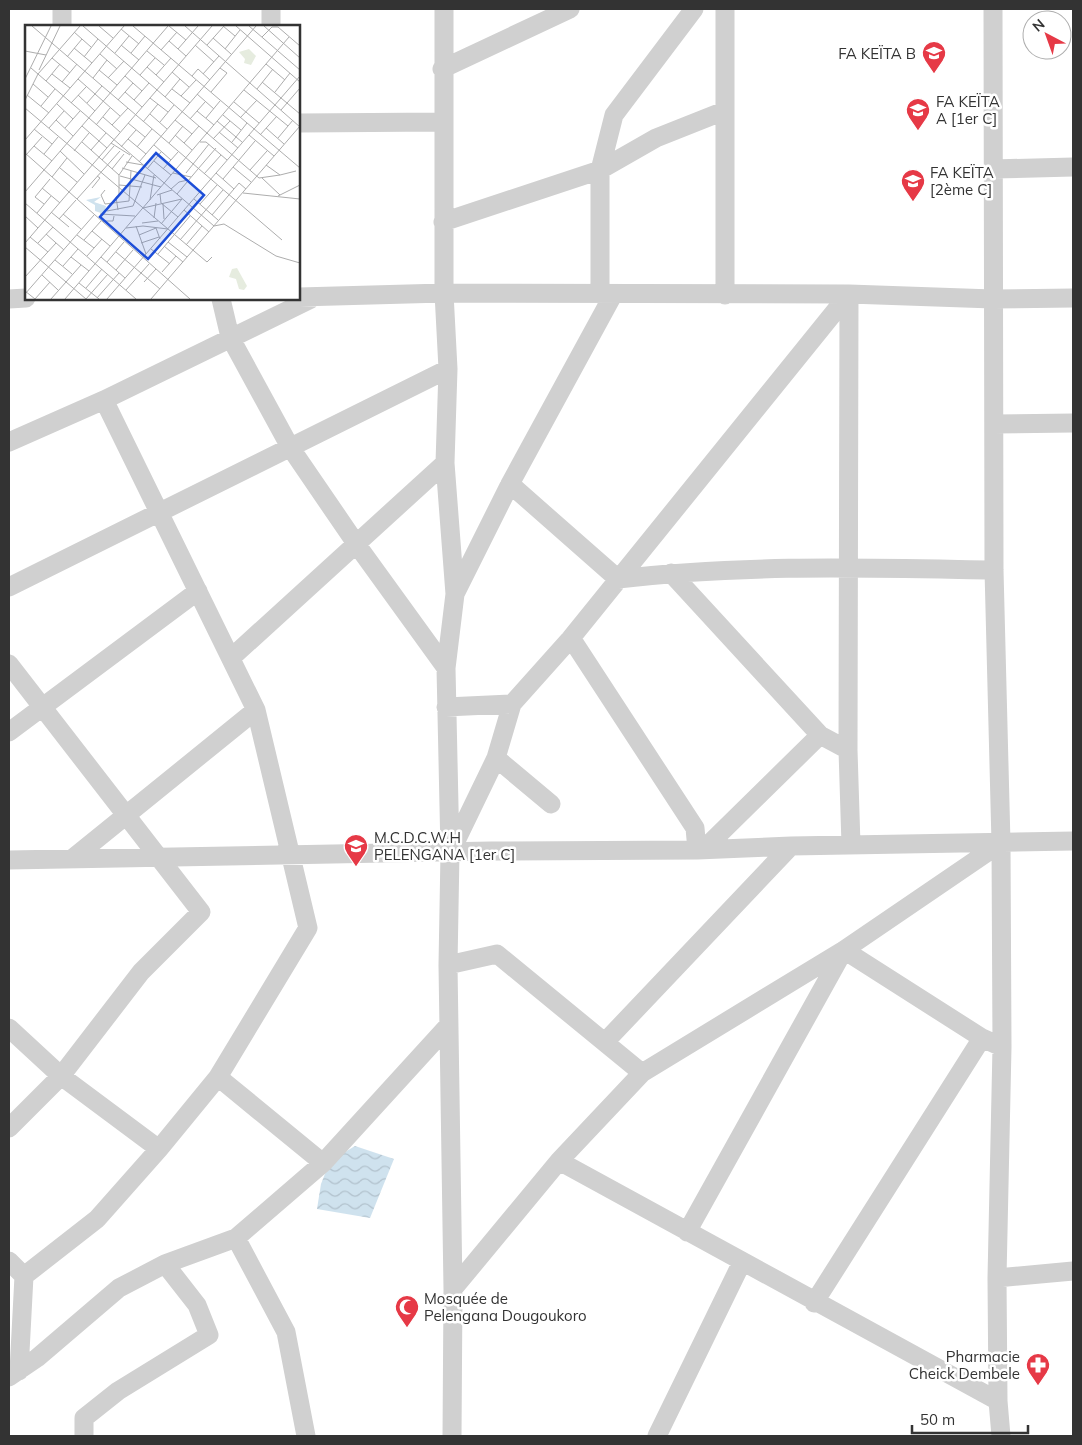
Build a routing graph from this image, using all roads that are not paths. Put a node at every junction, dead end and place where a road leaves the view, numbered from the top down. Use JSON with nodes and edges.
{"nodes":[{"id":1,"x":62,"y":9,"type":"edge"},
{"id":2,"x":271,"y":9,"type":"edge"},
{"id":3,"x":444,"y":9,"type":"edge"},
{"id":4,"x":570,"y":9,"type":"edge"},
{"id":5,"x":694,"y":9,"type":"edge"},
{"id":6,"x":726,"y":9,"type":"edge"},
{"id":7,"x":993,"y":9,"type":"edge"},
{"id":8,"x":62,"y":25,"type":"edge"},
{"id":9,"x":271,"y":25,"type":"edge"},
{"id":10,"x":442,"y":69,"type":"junction"},
{"id":11,"x":724,"y":111,"type":"junction"},
{"id":12,"x":443,"y":122,"type":"junction"},
{"id":13,"x":300,"y":123,"type":"edge"},
{"id":14,"x":1073,"y":167,"type":"edge"},
{"id":15,"x":993,"y":169,"type":"junction"},
{"id":16,"x":600,"y":170,"type":"junction"},
{"id":17,"x":443,"y":222,"type":"junction"},
{"id":18,"x":444,"y":294,"type":"junction"},
{"id":19,"x":606,"y":294,"type":"junction"},
{"id":20,"x":849,"y":294,"type":"junction"},
{"id":21,"x":725,"y":295,"type":"junction"},
{"id":22,"x":25,"y":298,"type":"edge"},
{"id":23,"x":305,"y":298,"type":"edge"},
{"id":24,"x":1073,"y":298,"type":"edge"},
{"id":25,"x":9,"y":299,"type":"edge"},
{"id":26,"x":994,"y":299,"type":"junction"},
{"id":27,"x":221,"y":300,"type":"edge"},
{"id":28,"x":230,"y":337,"type":"junction"},
{"id":29,"x":448,"y":369,"type":"junction"},
{"id":30,"x":104,"y":400,"type":"junction"},
{"id":31,"x":1073,"y":423,"type":"edge"},
{"id":32,"x":994,"y":424,"type":"junction"},
{"id":33,"x":9,"y":442,"type":"edge"},
{"id":34,"x":290,"y":447,"type":"junction"},
{"id":35,"x":445,"y":463,"type":"junction"},
{"id":36,"x":510,"y":484,"type":"junction"},
{"id":37,"x":158,"y":513,"type":"junction"},
{"id":38,"x":357,"y":545,"type":"junction"},
{"id":39,"x":848,"y":568,"type":"junction"},
{"id":40,"x":994,"y":570,"type":"junction"},
{"id":41,"x":671,"y":573,"type":"junction"},
{"id":42,"x":618,"y":579,"type":"junction"},
{"id":43,"x":9,"y":587,"type":"edge"},
{"id":44,"x":198,"y":591,"type":"junction"},
{"id":45,"x":455,"y":594,"type":"junction"},
{"id":46,"x":571,"y":638,"type":"junction"},
{"id":47,"x":230,"y":658,"type":"junction"},
{"id":48,"x":9,"y":664,"type":"edge"},
{"id":49,"x":446,"y":668,"type":"junction"},
{"id":50,"x":512,"y":704,"type":"junction"},
{"id":51,"x":42,"y":706,"type":"junction"},
{"id":52,"x":446,"y":707,"type":"junction"},
{"id":53,"x":256,"y":710,"type":"junction"},
{"id":54,"x":9,"y":732,"type":"edge"},
{"id":55,"x":820,"y":735,"type":"junction"},
{"id":56,"x":848,"y":750,"type":"junction"},
{"id":57,"x":496,"y":758,"type":"junction"},
{"id":58,"x":551,"y":804,"type":"dead end"},
{"id":59,"x":125,"y":814,"type":"junction"},
{"id":60,"x":1073,"y":841,"type":"edge"},
{"id":61,"x":1001,"y":842,"type":"junction"},
{"id":62,"x":851,"y":845,"type":"junction"},
{"id":63,"x":792,"y":846,"type":"junction"},
{"id":64,"x":701,"y":850,"type":"junction"},
{"id":65,"x":450,"y":852,"type":"junction"},
{"id":66,"x":290,"y":855,"type":"junction"},
{"id":67,"x":160,"y":857,"type":"junction"},
{"id":68,"x":72,"y":858,"type":"junction"},
{"id":69,"x":9,"y":860,"type":"edge"},
{"id":70,"x":844,"y":950,"type":"junction"},
{"id":71,"x":448,"y":965,"type":"junction"},
{"id":72,"x":448,"y":1026,"type":"junction"},
{"id":73,"x":9,"y":1028,"type":"edge"},
{"id":74,"x":982,"y":1038,"type":"junction"},
{"id":75,"x":605,"y":1042,"type":"junction"},
{"id":76,"x":1002,"y":1047,"type":"junction"},
{"id":77,"x":642,"y":1073,"type":"junction"},
{"id":78,"x":61,"y":1076,"type":"junction"},
{"id":79,"x":218,"y":1077,"type":"junction"},
{"id":80,"x":9,"y":1128,"type":"edge"},
{"id":81,"x":159,"y":1149,"type":"junction"},
{"id":82,"x":560,"y":1161,"type":"junction"},
{"id":83,"x":323,"y":1163,"type":"junction"},
{"id":84,"x":687,"y":1232,"type":"junction"},
{"id":85,"x":236,"y":1238,"type":"junction"},
{"id":86,"x":9,"y":1261,"type":"edge"},
{"id":87,"x":742,"y":1262,"type":"junction"},
{"id":88,"x":166,"y":1264,"type":"junction"},
{"id":89,"x":1073,"y":1271,"type":"edge"},
{"id":90,"x":24,"y":1276,"type":"junction"},
{"id":91,"x":997,"y":1278,"type":"junction"},
{"id":92,"x":453,"y":1288,"type":"junction"},
{"id":93,"x":814,"y":1303,"type":"junction"},
{"id":94,"x":14,"y":1374,"type":"edge"},
{"id":95,"x":998,"y":1401,"type":"junction"},
{"id":96,"x":84,"y":1436,"type":"edge"},
{"id":97,"x":306,"y":1436,"type":"edge"},
{"id":98,"x":452,"y":1436,"type":"edge"},
{"id":99,"x":657,"y":1436,"type":"edge"},
{"id":100,"x":1001,"y":1436,"type":"edge"}],
"edges":[{"from":1,"to":8,"type":"street"},
{"from":2,"to":9,"type":"street"},
{"from":3,"to":10,"type":"street"},
{"from":4,"to":10,"type":"street"},
{"from":5,"to":16,"type":"street"},
{"from":6,"to":11,"type":"street"},
{"from":7,"to":15,"type":"street"},
{"from":10,"to":12,"type":"street"},
{"from":11,"to":16,"type":"street"},
{"from":11,"to":21,"type":"street"},
{"from":12,"to":13,"type":"street"},
{"from":12,"to":17,"type":"street"},
{"from":14,"to":15,"type":"street"},
{"from":15,"to":26,"type":"street"},
{"from":16,"to":17,"type":"street"},
{"from":16,"to":19,"type":"street"},
{"from":17,"to":18,"type":"street"},
{"from":18,"to":19,"type":"street"},
{"from":18,"to":23,"type":"street"},
{"from":18,"to":29,"type":"street"},
{"from":19,"to":21,"type":"street"},
{"from":19,"to":36,"type":"street"},
{"from":20,"to":21,"type":"street"},
{"from":20,"to":26,"type":"street"},
{"from":20,"to":39,"type":"street"},
{"from":20,"to":42,"type":"street"},
{"from":22,"to":25,"type":"street"},
{"from":23,"to":28,"type":"street"},
{"from":24,"to":26,"type":"street"},
{"from":26,"to":32,"type":"street"},
{"from":27,"to":28,"type":"street"},
{"from":28,"to":30,"type":"street"},
{"from":28,"to":34,"type":"street"},
{"from":29,"to":34,"type":"street"},
{"from":29,"to":35,"type":"street"},
{"from":30,"to":33,"type":"street"},
{"from":30,"to":37,"type":"street"},
{"from":31,"to":32,"type":"street"},
{"from":32,"to":40,"type":"street"},
{"from":34,"to":37,"type":"street"},
{"from":34,"to":38,"type":"street"},
{"from":35,"to":38,"type":"street"},
{"from":35,"to":45,"type":"street"},
{"from":36,"to":42,"type":"street"},
{"from":36,"to":45,"type":"street"},
{"from":37,"to":43,"type":"street"},
{"from":37,"to":44,"type":"street"},
{"from":38,"to":47,"type":"street"},
{"from":38,"to":49,"type":"street"},
{"from":39,"to":40,"type":"street"},
{"from":39,"to":41,"type":"street"},
{"from":39,"to":56,"type":"street"},
{"from":40,"to":61,"type":"street"},
{"from":41,"to":42,"type":"street"},
{"from":41,"to":55,"type":"street"},
{"from":42,"to":46,"type":"street"},
{"from":44,"to":47,"type":"street"},
{"from":44,"to":51,"type":"street"},
{"from":45,"to":49,"type":"street"},
{"from":46,"to":50,"type":"street"},
{"from":46,"to":64,"type":"street"},
{"from":47,"to":53,"type":"street"},
{"from":48,"to":51,"type":"street"},
{"from":49,"to":52,"type":"street"},
{"from":50,"to":52,"type":"street"},
{"from":50,"to":57,"type":"street"},
{"from":51,"to":54,"type":"street"},
{"from":51,"to":59,"type":"street"},
{"from":52,"to":65,"type":"street"},
{"from":53,"to":59,"type":"street"},
{"from":53,"to":66,"type":"street"},
{"from":55,"to":56,"type":"street"},
{"from":55,"to":64,"type":"street"},
{"from":56,"to":62,"type":"street"},
{"from":57,"to":58,"type":"street"},
{"from":57,"to":65,"type":"street"},
{"from":59,"to":67,"type":"street"},
{"from":59,"to":68,"type":"street"},
{"from":60,"to":61,"type":"street"},
{"from":61,"to":62,"type":"street"},
{"from":61,"to":70,"type":"street"},
{"from":61,"to":76,"type":"street"},
{"from":62,"to":63,"type":"street"},
{"from":63,"to":64,"type":"street"},
{"from":63,"to":75,"type":"street"},
{"from":64,"to":65,"type":"street"},
{"from":65,"to":66,"type":"street"},
{"from":65,"to":71,"type":"street"},
{"from":66,"to":67,"type":"street"},
{"from":66,"to":79,"type":"street"},
{"from":67,"to":68,"type":"street"},
{"from":67,"to":78,"type":"street"},
{"from":68,"to":69,"type":"street"},
{"from":70,"to":74,"type":"street"},
{"from":70,"to":77,"type":"street"},
{"from":70,"to":84,"type":"street"},
{"from":71,"to":72,"type":"street"},
{"from":71,"to":75,"type":"street"},
{"from":72,"to":83,"type":"street"},
{"from":72,"to":92,"type":"street"},
{"from":73,"to":78,"type":"street"},
{"from":74,"to":76,"type":"street"},
{"from":74,"to":93,"type":"street"},
{"from":75,"to":77,"type":"street"},
{"from":76,"to":91,"type":"street"},
{"from":77,"to":82,"type":"street"},
{"from":78,"to":80,"type":"street"},
{"from":78,"to":81,"type":"street"},
{"from":79,"to":81,"type":"street"},
{"from":79,"to":83,"type":"street"},
{"from":81,"to":90,"type":"street"},
{"from":82,"to":84,"type":"street"},
{"from":82,"to":92,"type":"street"},
{"from":83,"to":85,"type":"street"},
{"from":84,"to":87,"type":"street"},
{"from":85,"to":88,"type":"street"},
{"from":85,"to":97,"type":"street"},
{"from":86,"to":90,"type":"street"},
{"from":87,"to":93,"type":"street"},
{"from":87,"to":99,"type":"street"},
{"from":88,"to":94,"type":"street"},
{"from":88,"to":96,"type":"street"},
{"from":89,"to":91,"type":"street"},
{"from":90,"to":94,"type":"street"},
{"from":91,"to":95,"type":"street"},
{"from":92,"to":98,"type":"street"},
{"from":93,"to":95,"type":"street"},
{"from":95,"to":100,"type":"street"}]}
